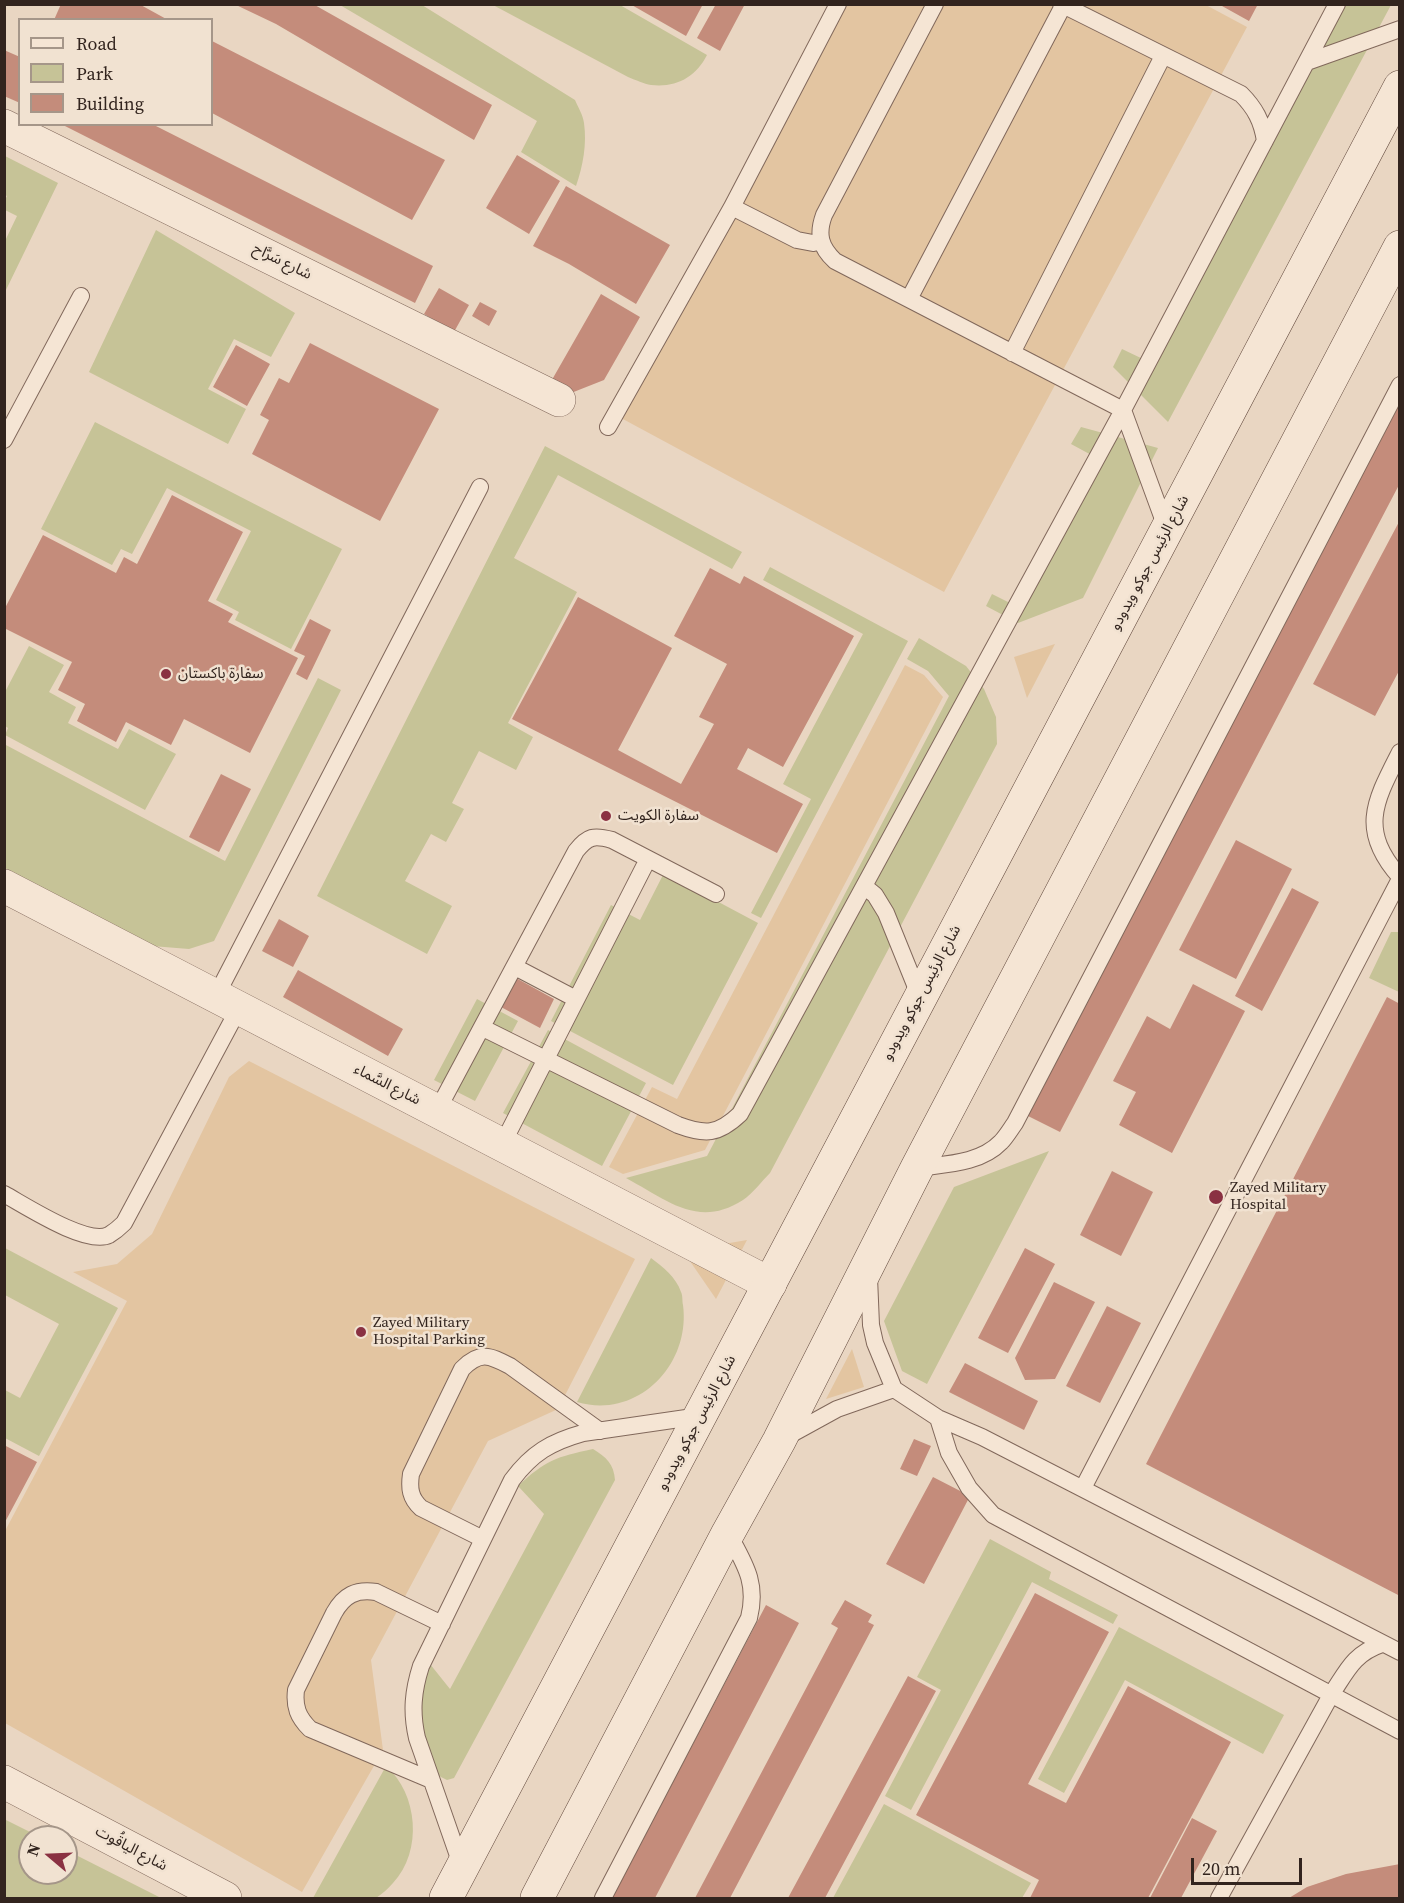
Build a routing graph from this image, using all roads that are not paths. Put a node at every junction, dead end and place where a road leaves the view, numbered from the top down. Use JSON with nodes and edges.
{"nodes":[{"id":1,"x":838,"y":4,"type":"edge"},
{"id":2,"x":935,"y":4,"type":"edge"},
{"id":3,"x":1337,"y":4,"type":"edge"},
{"id":4,"x":1062,"y":5,"type":"edge"},
{"id":5,"x":1400,"y":29,"type":"edge"},
{"id":6,"x":1163,"y":56,"type":"junction"},
{"id":7,"x":1307,"y":62,"type":"junction"},
{"id":8,"x":1400,"y":87,"type":"edge"},
{"id":9,"x":4,"y":126,"type":"edge"},
{"id":10,"x":1265,"y":141,"type":"junction"},
{"id":11,"x":732,"y":207,"type":"junction"},
{"id":12,"x":821,"y":241,"type":"junction"},
{"id":13,"x":1400,"y":248,"type":"edge"},
{"id":14,"x":81,"y":296,"type":"dead end"},
{"id":15,"x":909,"y":299,"type":"junction"},
{"id":16,"x":1012,"y":352,"type":"junction"},
{"id":17,"x":1400,"y":385,"type":"edge"},
{"id":18,"x":559,"y":399,"type":"dead end"},
{"id":19,"x":1123,"y":410,"type":"junction"},
{"id":20,"x":608,"y":426,"type":"dead end"},
{"id":21,"x":4,"y":440,"type":"edge"},
{"id":22,"x":480,"y":487,"type":"dead end"},
{"id":23,"x":1167,"y":530,"type":"junction"},
{"id":24,"x":1400,"y":752,"type":"edge"},
{"id":25,"x":648,"y":859,"type":"junction"},
{"id":26,"x":1400,"y":878,"type":"edge"},
{"id":27,"x":4,"y":886,"type":"edge"},
{"id":28,"x":864,"y":886,"type":"junction"},
{"id":29,"x":716,"y":894,"type":"dead end"},
{"id":30,"x":515,"y":968,"type":"junction"},
{"id":31,"x":920,"y":997,"type":"junction"},
{"id":32,"x":576,"y":999,"type":"junction"},
{"id":33,"x":227,"y":1002,"type":"junction"},
{"id":34,"x":483,"y":1028,"type":"junction"},
{"id":35,"x":545,"y":1060,"type":"junction"},
{"id":36,"x":437,"y":1111,"type":"junction"},
{"id":37,"x":502,"y":1145,"type":"junction"},
{"id":38,"x":917,"y":1168,"type":"junction"},
{"id":39,"x":4,"y":1194,"type":"edge"},
{"id":40,"x":868,"y":1268,"type":"junction"},
{"id":41,"x":770,"y":1284,"type":"junction"},
{"id":42,"x":894,"y":1389,"type":"junction"},
{"id":43,"x":700,"y":1416,"type":"junction"},
{"id":44,"x":938,"y":1418,"type":"junction"},
{"id":45,"x":600,"y":1431,"type":"junction"},
{"id":46,"x":779,"y":1441,"type":"junction"},
{"id":47,"x":1083,"y":1488,"type":"junction"},
{"id":48,"x":728,"y":1533,"type":"junction"},
{"id":49,"x":483,"y":1539,"type":"junction"},
{"id":50,"x":442,"y":1624,"type":"junction"},
{"id":51,"x":1382,"y":1644,"type":"junction"},
{"id":52,"x":1400,"y":1652,"type":"edge"},
{"id":53,"x":1331,"y":1695,"type":"junction"},
{"id":54,"x":1400,"y":1731,"type":"edge"},
{"id":55,"x":431,"y":1780,"type":"junction"},
{"id":56,"x":4,"y":1782,"type":"edge"},
{"id":57,"x":462,"y":1868,"type":"junction"},
{"id":58,"x":225,"y":1899,"type":"edge"},
{"id":59,"x":446,"y":1899,"type":"edge"},
{"id":60,"x":537,"y":1899,"type":"edge"},
{"id":61,"x":603,"y":1899,"type":"edge"},
{"id":62,"x":1219,"y":1899,"type":"edge"}],
"edges":[{"from":1,"to":11,"type":"lane"},
{"from":2,"to":12,"type":"lane"},
{"from":3,"to":7,"type":"lane"},
{"from":4,"to":6,"type":"lane"},
{"from":4,"to":15,"type":"lane"},
{"from":5,"to":7,"type":"lane"},
{"from":6,"to":10,"type":"lane"},
{"from":6,"to":16,"type":"lane"},
{"from":7,"to":10,"type":"lane"},
{"from":8,"to":23,"type":"street","name":"شارع الرئيس جوكو ويدودو"},
{"from":9,"to":18,"type":"street","name":"شارع سَرَّاح"},
{"from":10,"to":19,"type":"lane"},
{"from":11,"to":12,"type":"lane"},
{"from":11,"to":20,"type":"lane"},
{"from":12,"to":15,"type":"lane"},
{"from":13,"to":38,"type":"street"},
{"from":14,"to":21,"type":"lane"},
{"from":15,"to":16,"type":"lane"},
{"from":16,"to":19,"type":"lane"},
{"from":17,"to":38,"type":"lane"},
{"from":19,"to":23,"type":"lane"},
{"from":19,"to":28,"type":"lane"},
{"from":22,"to":33,"type":"lane"},
{"from":23,"to":31,"type":"street","name":"شارع الرئيس جوكو ويدودو"},
{"from":24,"to":26,"type":"lane"},
{"from":25,"to":29,"type":"lane"},
{"from":25,"to":30,"type":"lane"},
{"from":25,"to":32,"type":"lane"},
{"from":26,"to":47,"type":"lane"},
{"from":27,"to":33,"type":"street","name":"شارع السَّماء"},
{"from":28,"to":31,"type":"lane"},
{"from":28,"to":35,"type":"lane"},
{"from":30,"to":32,"type":"lane"},
{"from":30,"to":34,"type":"lane"},
{"from":31,"to":41,"type":"street","name":"شارع الرئيس جوكو ويدودو"},
{"from":32,"to":35,"type":"lane"},
{"from":33,"to":36,"type":"street","name":"شارع السَّماء"},
{"from":33,"to":39,"type":"lane"},
{"from":34,"to":35,"type":"lane"},
{"from":34,"to":36,"type":"lane"},
{"from":35,"to":37,"type":"lane"},
{"from":36,"to":37,"type":"street","name":"شارع السَّماء"},
{"from":37,"to":41,"type":"street","name":"شارع السَّماء"},
{"from":38,"to":40,"type":"street"},
{"from":40,"to":42,"type":"lane"},
{"from":40,"to":46,"type":"street"},
{"from":41,"to":43,"type":"street","name":"شارع الرئيس جوكو ويدودو"},
{"from":42,"to":44,"type":"lane"},
{"from":42,"to":46,"type":"lane"},
{"from":43,"to":45,"type":"lane"},
{"from":43,"to":57,"type":"street","name":"شارع الرئيس جوكو ويدودو"},
{"from":44,"to":47,"type":"lane"},
{"from":44,"to":53,"type":"lane"},
{"from":45,"to":49,"type":"lane"},
{"from":45,"to":49,"type":"lane"},
{"from":46,"to":48,"type":"street"},
{"from":47,"to":51,"type":"lane"},
{"from":48,"to":60,"type":"street"},
{"from":48,"to":61,"type":"lane"},
{"from":49,"to":50,"type":"lane"},
{"from":50,"to":55,"type":"lane"},
{"from":50,"to":55,"type":"lane"},
{"from":51,"to":52,"type":"lane"},
{"from":51,"to":53,"type":"lane"},
{"from":53,"to":54,"type":"lane"},
{"from":53,"to":62,"type":"lane"},
{"from":55,"to":57,"type":"lane"},
{"from":56,"to":58,"type":"street","name":"شارع الياقُوت"},
{"from":57,"to":59,"type":"street","name":"شارع الرئيس جوكو ويدودو"}]}
